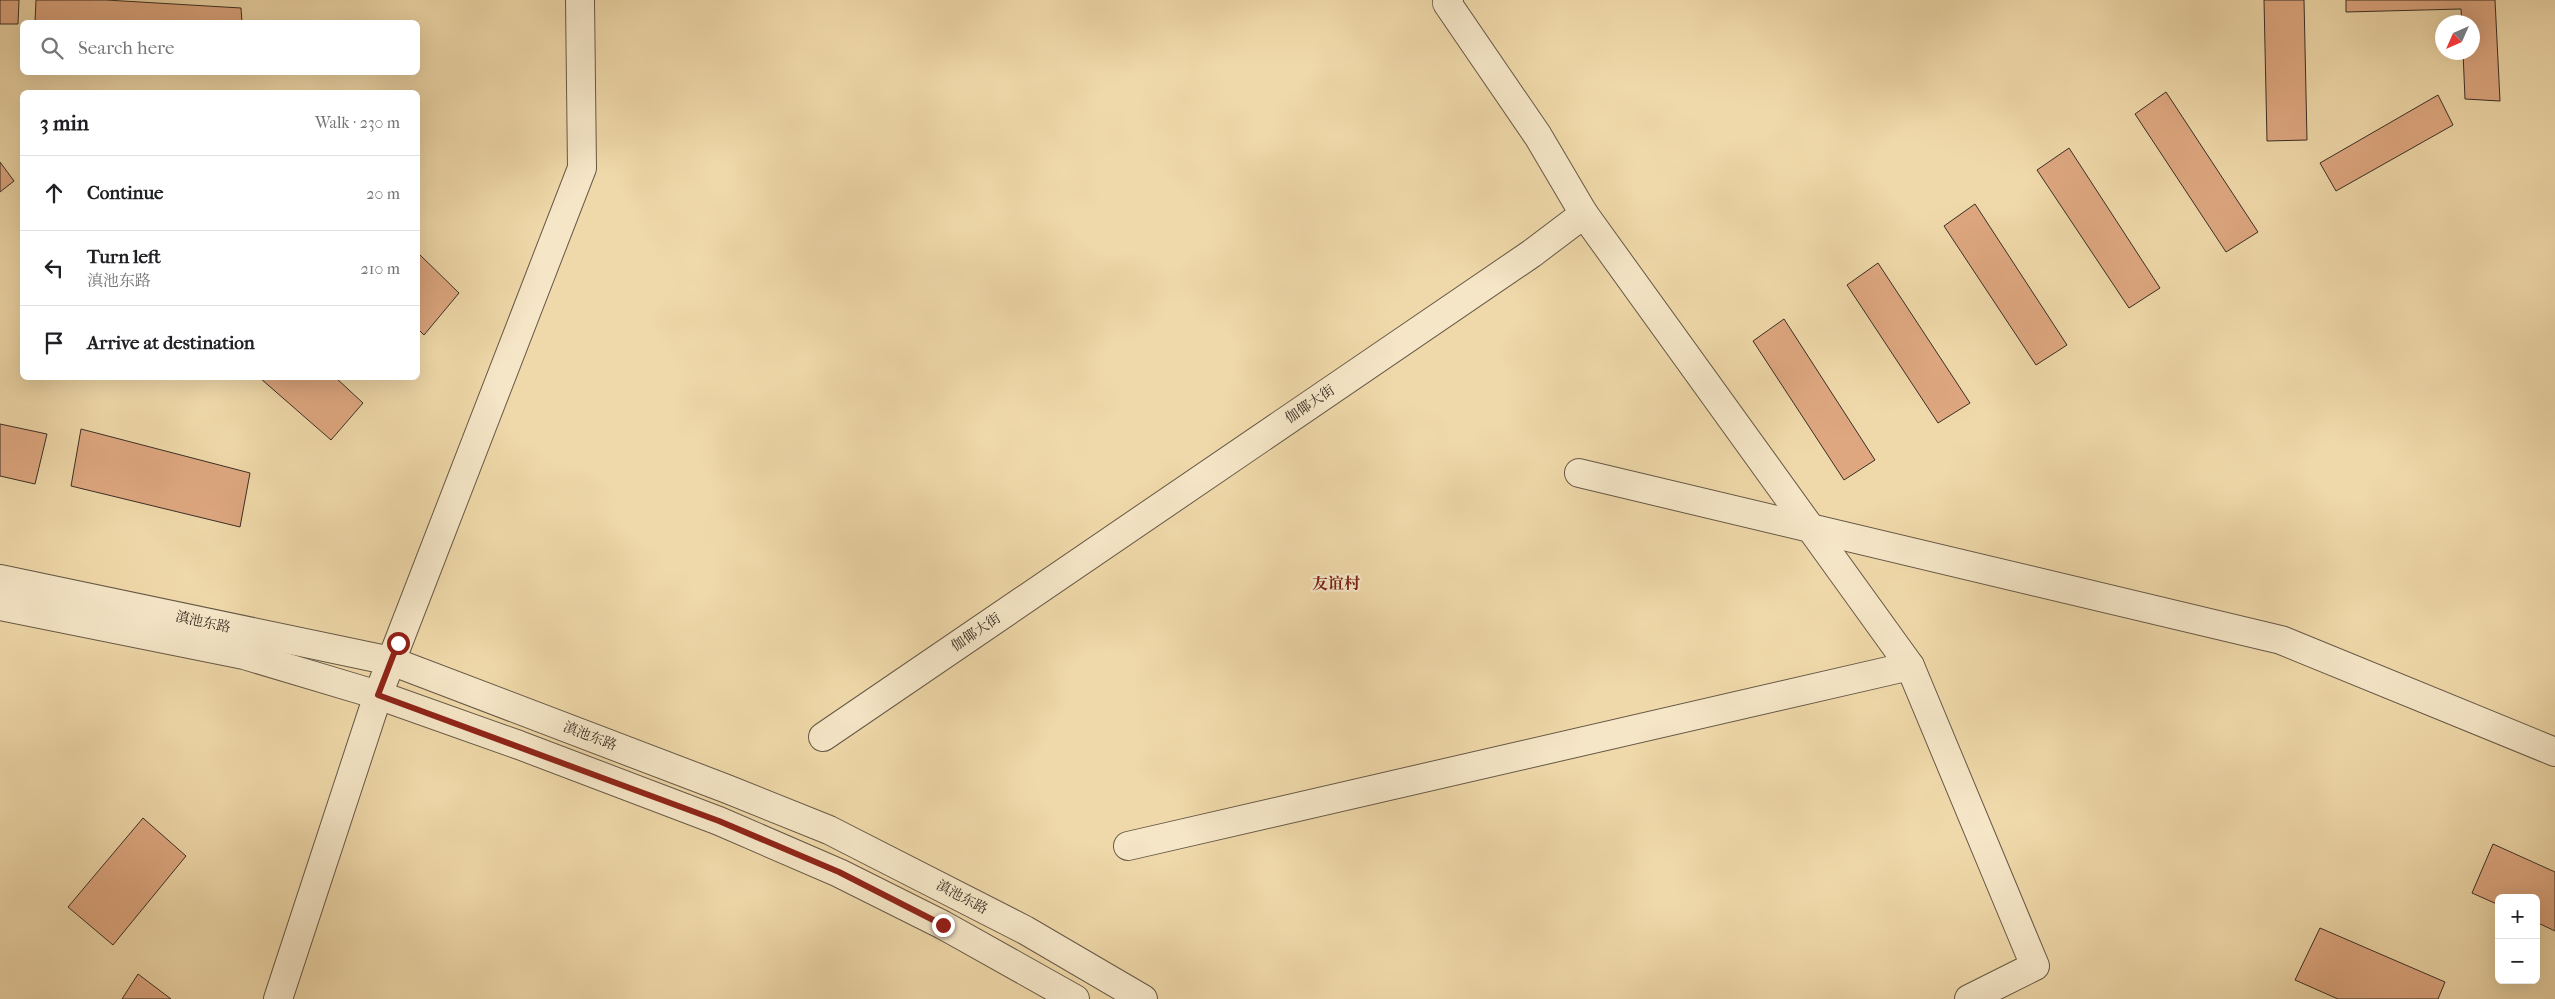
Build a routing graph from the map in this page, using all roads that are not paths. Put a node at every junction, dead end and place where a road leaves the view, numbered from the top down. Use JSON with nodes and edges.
{"nodes":[{"id":1,"x":580,"y":0,"type":"edge"},
{"id":2,"x":1449,"y":0,"type":"edge"},
{"id":3,"x":1584,"y":214,"type":"junction"},
{"id":4,"x":1579,"y":473,"type":"dead end"},
{"id":5,"x":0,"y":579,"type":"edge"},
{"id":6,"x":0,"y":606,"type":"edge"},
{"id":7,"x":391,"y":661,"type":"junction"},
{"id":8,"x":1910,"y":666,"type":"junction"},
{"id":9,"x":378,"y":695,"type":"junction"},
{"id":10,"x":823,"y":737,"type":"dead end"},
{"id":11,"x":2555,"y":752,"type":"edge"},
{"id":12,"x":1128,"y":846,"type":"dead end"},
{"id":13,"x":278,"y":999,"type":"edge"},
{"id":14,"x":1075,"y":999,"type":"edge"},
{"id":15,"x":1142,"y":999,"type":"edge"},
{"id":16,"x":1968,"y":999,"type":"edge"}],
"edges":[{"from":1,"to":7,"type":"street"},
{"from":2,"to":3,"type":"street"},
{"from":3,"to":8,"type":"street"},
{"from":3,"to":10,"type":"street","name":"伽倻大街"},
{"from":4,"to":11,"type":"street"},
{"from":5,"to":7,"type":"street","name":"滇池东路"},
{"from":6,"to":9,"type":"street","name":"滇池东路"},
{"from":7,"to":9,"type":"street"},
{"from":7,"to":15,"type":"street","name":"滇池东路"},
{"from":8,"to":12,"type":"street"},
{"from":8,"to":16,"type":"street"},
{"from":9,"to":13,"type":"street"},
{"from":9,"to":14,"type":"street","name":"滇池东路"}]}
